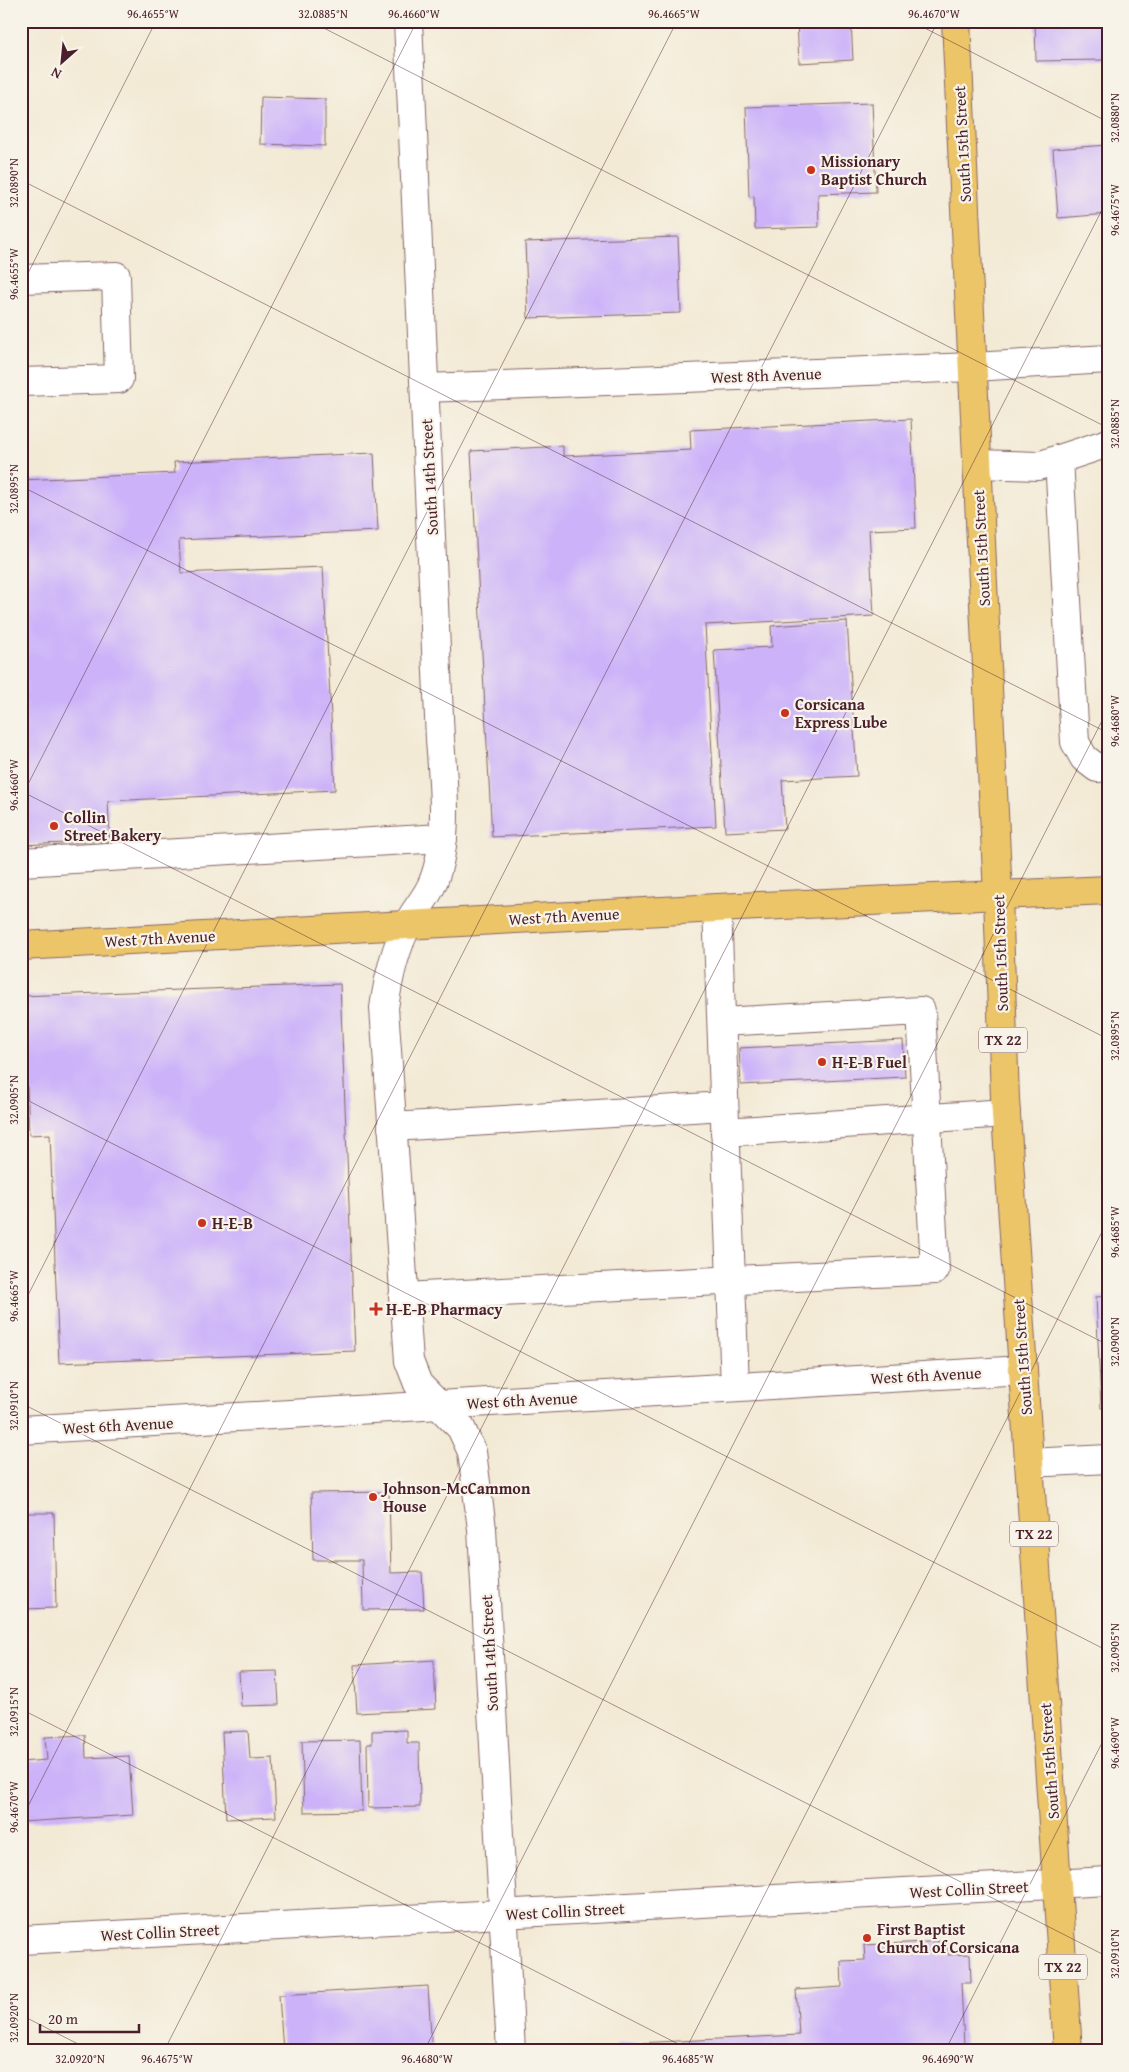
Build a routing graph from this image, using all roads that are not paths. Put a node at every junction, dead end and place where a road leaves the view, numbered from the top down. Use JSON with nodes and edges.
{"nodes":[{"id":1,"x":408,"y":21,"type":"edge"},
{"id":2,"x":956,"y":21,"type":"edge"},
{"id":3,"x":21,"y":279,"type":"edge"},
{"id":4,"x":1108,"y":359,"type":"edge"},
{"id":5,"x":972,"y":366,"type":"junction"},
{"id":6,"x":21,"y":382,"type":"edge"},
{"id":7,"x":424,"y":388,"type":"junction"},
{"id":8,"x":1108,"y":443,"type":"edge"},
{"id":9,"x":1059,"y":459,"type":"junction"},
{"id":10,"x":978,"y":464,"type":"junction"},
{"id":11,"x":1108,"y":767,"type":"edge"},
{"id":12,"x":442,"y":838,"type":"junction"},
{"id":13,"x":21,"y":862,"type":"edge"},
{"id":14,"x":1108,"y":890,"type":"edge"},
{"id":15,"x":998,"y":896,"type":"junction"},
{"id":16,"x":717,"y":908,"type":"junction"},
{"id":17,"x":408,"y":924,"type":"junction"},
{"id":18,"x":21,"y":946,"type":"edge"},
{"id":19,"x":722,"y":1022,"type":"junction"},
{"id":20,"x":1006,"y":1113,"type":"junction"},
{"id":21,"x":725,"y":1119,"type":"junction"},
{"id":22,"x":926,"y":1119,"type":"junction"},
{"id":23,"x":392,"y":1127,"type":"junction"},
{"id":24,"x":731,"y":1280,"type":"junction"},
{"id":25,"x":403,"y":1297,"type":"junction"},
{"id":26,"x":1023,"y":1370,"type":"junction"},
{"id":27,"x":735,"y":1387,"type":"junction"},
{"id":28,"x":437,"y":1405,"type":"junction"},
{"id":29,"x":21,"y":1430,"type":"edge"},
{"id":30,"x":1108,"y":1459,"type":"edge"},
{"id":31,"x":1029,"y":1463,"type":"junction"},
{"id":32,"x":1108,"y":1881,"type":"edge"},
{"id":33,"x":1058,"y":1884,"type":"junction"},
{"id":34,"x":504,"y":1914,"type":"junction"},
{"id":35,"x":21,"y":1940,"type":"edge"},
{"id":36,"x":511,"y":2051,"type":"edge"},
{"id":37,"x":1068,"y":2051,"type":"edge"}],
"edges":[{"from":1,"to":7,"type":"street","name":"South 14th Street"},
{"from":2,"to":5,"type":"main road","name":"South 15th Street"},
{"from":3,"to":6,"type":"street"},
{"from":4,"to":5,"type":"street","name":"West 8th Avenue"},
{"from":5,"to":7,"type":"street","name":"West 8th Avenue"},
{"from":5,"to":10,"type":"main road","name":"South 15th Street"},
{"from":7,"to":12,"type":"street","name":"South 14th Street"},
{"from":8,"to":9,"type":"street"},
{"from":9,"to":10,"type":"street"},
{"from":9,"to":11,"type":"street"},
{"from":10,"to":15,"type":"main road","name":"South 15th Street"},
{"from":12,"to":13,"type":"street"},
{"from":12,"to":17,"type":"street","name":"South 14th Street"},
{"from":14,"to":15,"type":"main road","name":"West 7th Avenue"},
{"from":15,"to":16,"type":"main road","name":"West 7th Avenue"},
{"from":15,"to":20,"type":"main road","name":"South 15th Street","number":"TX 22"},
{"from":16,"to":17,"type":"main road","name":"West 7th Avenue"},
{"from":16,"to":19,"type":"street"},
{"from":17,"to":18,"type":"main road","name":"West 7th Avenue"},
{"from":17,"to":23,"type":"street","name":"South 14th Street"},
{"from":19,"to":21,"type":"street"},
{"from":19,"to":22,"type":"street"},
{"from":20,"to":22,"type":"street"},
{"from":20,"to":26,"type":"main road","name":"South 15th Street","number":"TX 22"},
{"from":21,"to":22,"type":"street"},
{"from":21,"to":23,"type":"street"},
{"from":21,"to":24,"type":"street"},
{"from":22,"to":24,"type":"street"},
{"from":23,"to":25,"type":"street","name":"South 14th Street"},
{"from":24,"to":25,"type":"street"},
{"from":24,"to":27,"type":"street"},
{"from":25,"to":28,"type":"street","name":"South 14th Street"},
{"from":26,"to":27,"type":"street","name":"West 6th Avenue"},
{"from":26,"to":31,"type":"main road","name":"South 15th Street","number":"TX 22"},
{"from":27,"to":28,"type":"street","name":"West 6th Avenue"},
{"from":28,"to":29,"type":"street","name":"West 6th Avenue"},
{"from":28,"to":34,"type":"street","name":"South 14th Street"},
{"from":30,"to":31,"type":"street"},
{"from":31,"to":33,"type":"main road","name":"South 15th Street","number":"TX 22"},
{"from":32,"to":33,"type":"street","name":"West Collin Street"},
{"from":33,"to":34,"type":"street","name":"West Collin Street"},
{"from":33,"to":37,"type":"main road","number":"TX 22"},
{"from":34,"to":35,"type":"street","name":"West Collin Street"},
{"from":34,"to":36,"type":"street","name":"South 14th Street"}]}
